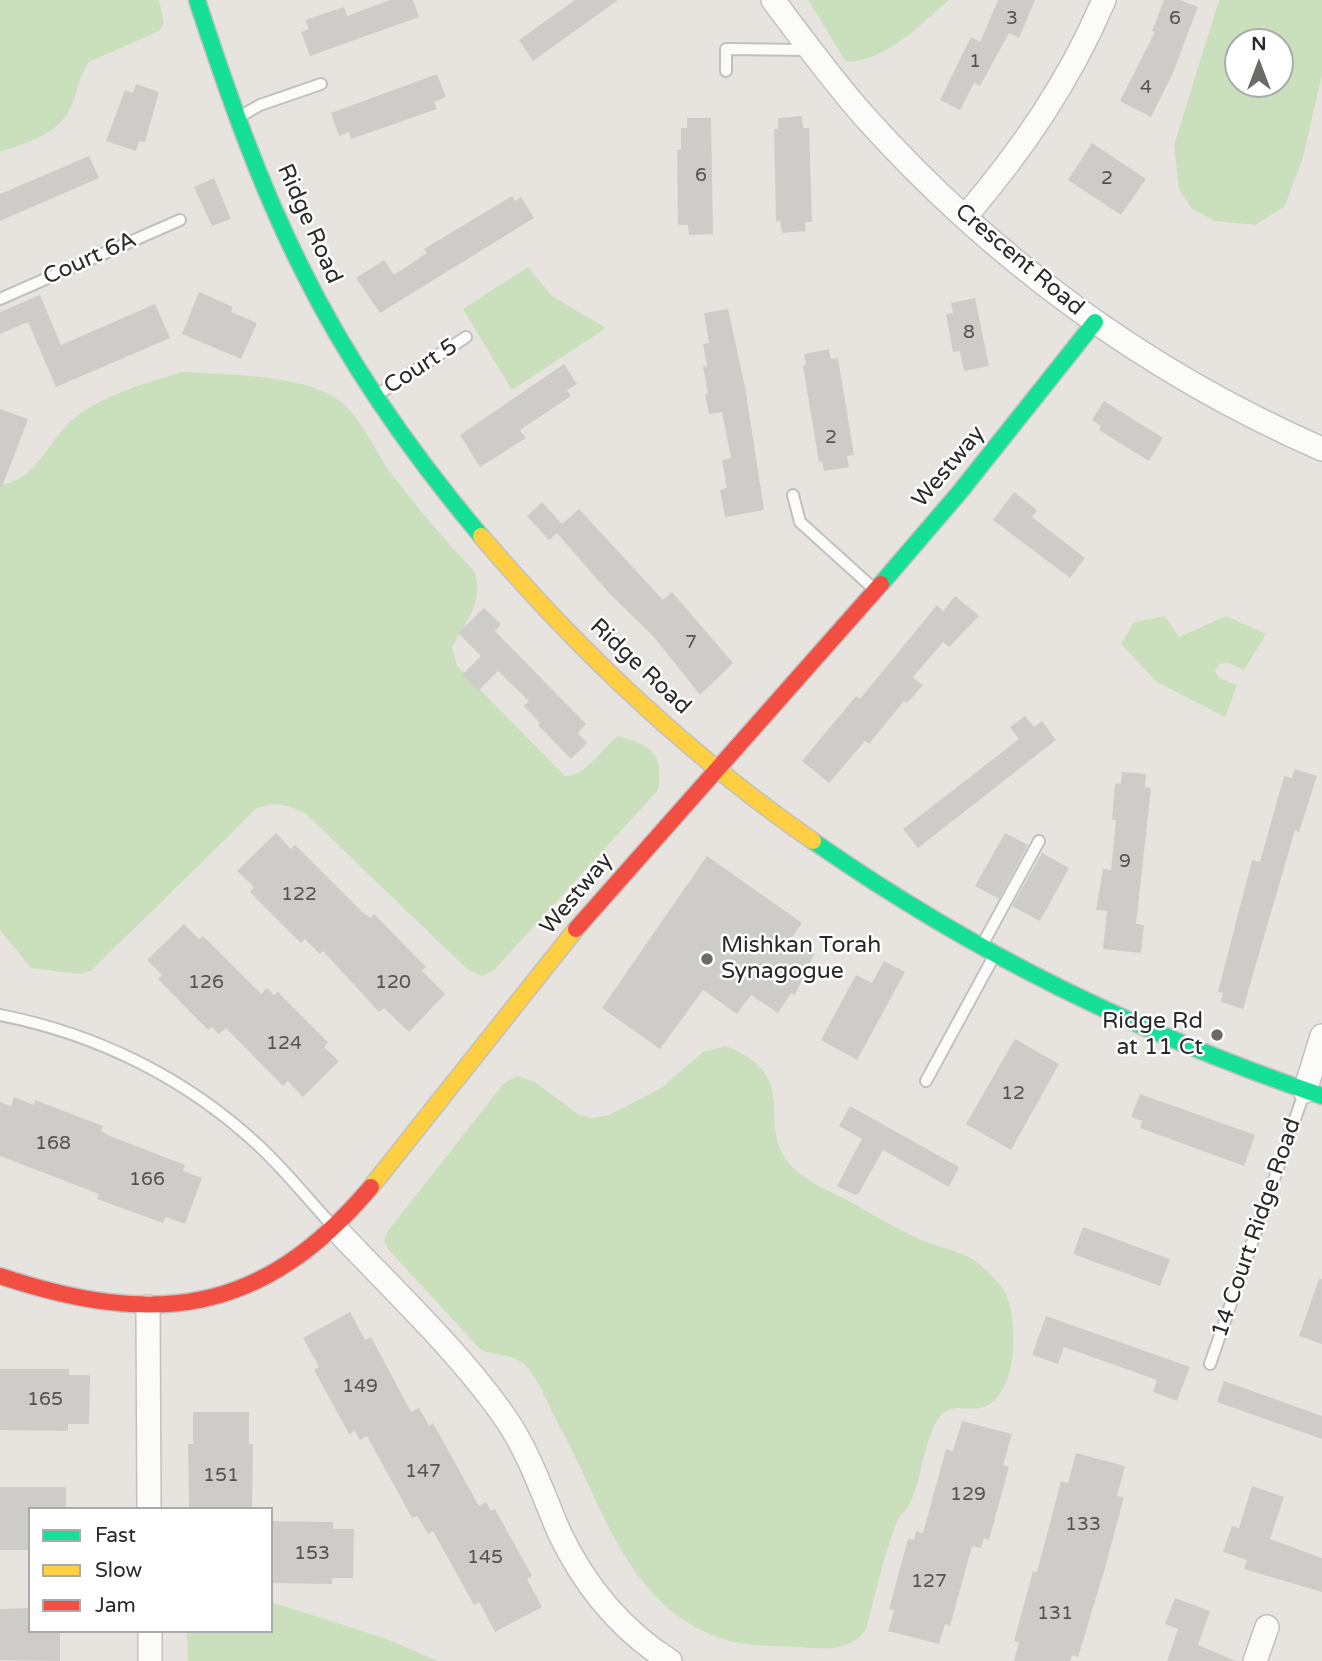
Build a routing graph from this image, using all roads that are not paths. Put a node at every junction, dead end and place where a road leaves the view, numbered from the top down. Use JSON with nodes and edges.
{"nodes":[{"id":1,"x":197,"y":0,"type":"edge"},
{"id":2,"x":773,"y":0,"type":"edge"},
{"id":3,"x":1104,"y":0,"type":"edge"},
{"id":4,"x":811,"y":50,"type":"junction"},
{"id":5,"x":726,"y":71,"type":"dead end"},
{"id":6,"x":321,"y":84,"type":"dead end"},
{"id":7,"x":239,"y":117,"type":"junction"},
{"id":8,"x":965,"y":217,"type":"junction"},
{"id":9,"x":180,"y":220,"type":"dead end"},
{"id":10,"x":0,"y":299,"type":"edge"},
{"id":11,"x":1095,"y":322,"type":"junction"},
{"id":12,"x":466,"y":337,"type":"dead end"},
{"id":13,"x":375,"y":397,"type":"junction"},
{"id":14,"x":1322,"y":449,"type":"edge"},
{"id":15,"x":793,"y":495,"type":"dead end"},
{"id":16,"x":876,"y":591,"type":"junction"},
{"id":17,"x":716,"y":766,"type":"junction"},
{"id":18,"x":1040,"y":841,"type":"dead end"},
{"id":19,"x":987,"y":953,"type":"junction"},
{"id":20,"x":0,"y":1015,"type":"edge"},
{"id":21,"x":1322,"y":1036,"type":"edge"},
{"id":22,"x":926,"y":1081,"type":"dead end"},
{"id":23,"x":1313,"y":1093,"type":"edge"},
{"id":24,"x":335,"y":1228,"type":"junction"},
{"id":25,"x":0,"y":1276,"type":"edge"},
{"id":26,"x":148,"y":1307,"type":"junction"},
{"id":27,"x":1210,"y":1364,"type":"dead end"},
{"id":28,"x":149,"y":1507,"type":"edge"},
{"id":29,"x":1267,"y":1627,"type":"dead end"},
{"id":30,"x":150,"y":1633,"type":"edge"},
{"id":31,"x":150,"y":1661,"type":"edge"},
{"id":32,"x":670,"y":1661,"type":"edge"},
{"id":33,"x":1255,"y":1661,"type":"edge"}],
"edges":[{"from":1,"to":7,"type":"street","name":"Ridge Road"},
{"from":2,"to":4,"type":"street","name":"Crescent Road"},
{"from":3,"to":8,"type":"street"},
{"from":4,"to":5,"type":"lane"},
{"from":4,"to":8,"type":"street","name":"Crescent Road"},
{"from":6,"to":7,"type":"lane"},
{"from":7,"to":13,"type":"street","name":"Ridge Road"},
{"from":8,"to":11,"type":"street","name":"Crescent Road"},
{"from":9,"to":10,"type":"lane","name":"Court 6A"},
{"from":11,"to":14,"type":"street","name":"Crescent Road"},
{"from":11,"to":16,"type":"street","name":"Westway"},
{"from":12,"to":13,"type":"lane","name":"Court 5"},
{"from":13,"to":17,"type":"street","name":"Ridge Road"},
{"from":15,"to":16,"type":"lane"},
{"from":16,"to":17,"type":"street","name":"Westway"},
{"from":17,"to":19,"type":"street","name":"Ridge Road"},
{"from":17,"to":24,"type":"street","name":"Westway"},
{"from":18,"to":19,"type":"lane"},
{"from":19,"to":22,"type":"lane"},
{"from":19,"to":23,"type":"street","name":"Ridge Road"},
{"from":20,"to":24,"type":"lane"},
{"from":21,"to":23,"type":"street"},
{"from":23,"to":27,"type":"lane","name":"14 Court Ridge Road"},
{"from":24,"to":26,"type":"street","name":"Westway"},
{"from":24,"to":32,"type":"street"},
{"from":25,"to":26,"type":"street","name":"Westway"},
{"from":26,"to":28,"type":"street"},
{"from":29,"to":33,"type":"street"},
{"from":30,"to":31,"type":"street"}]}
